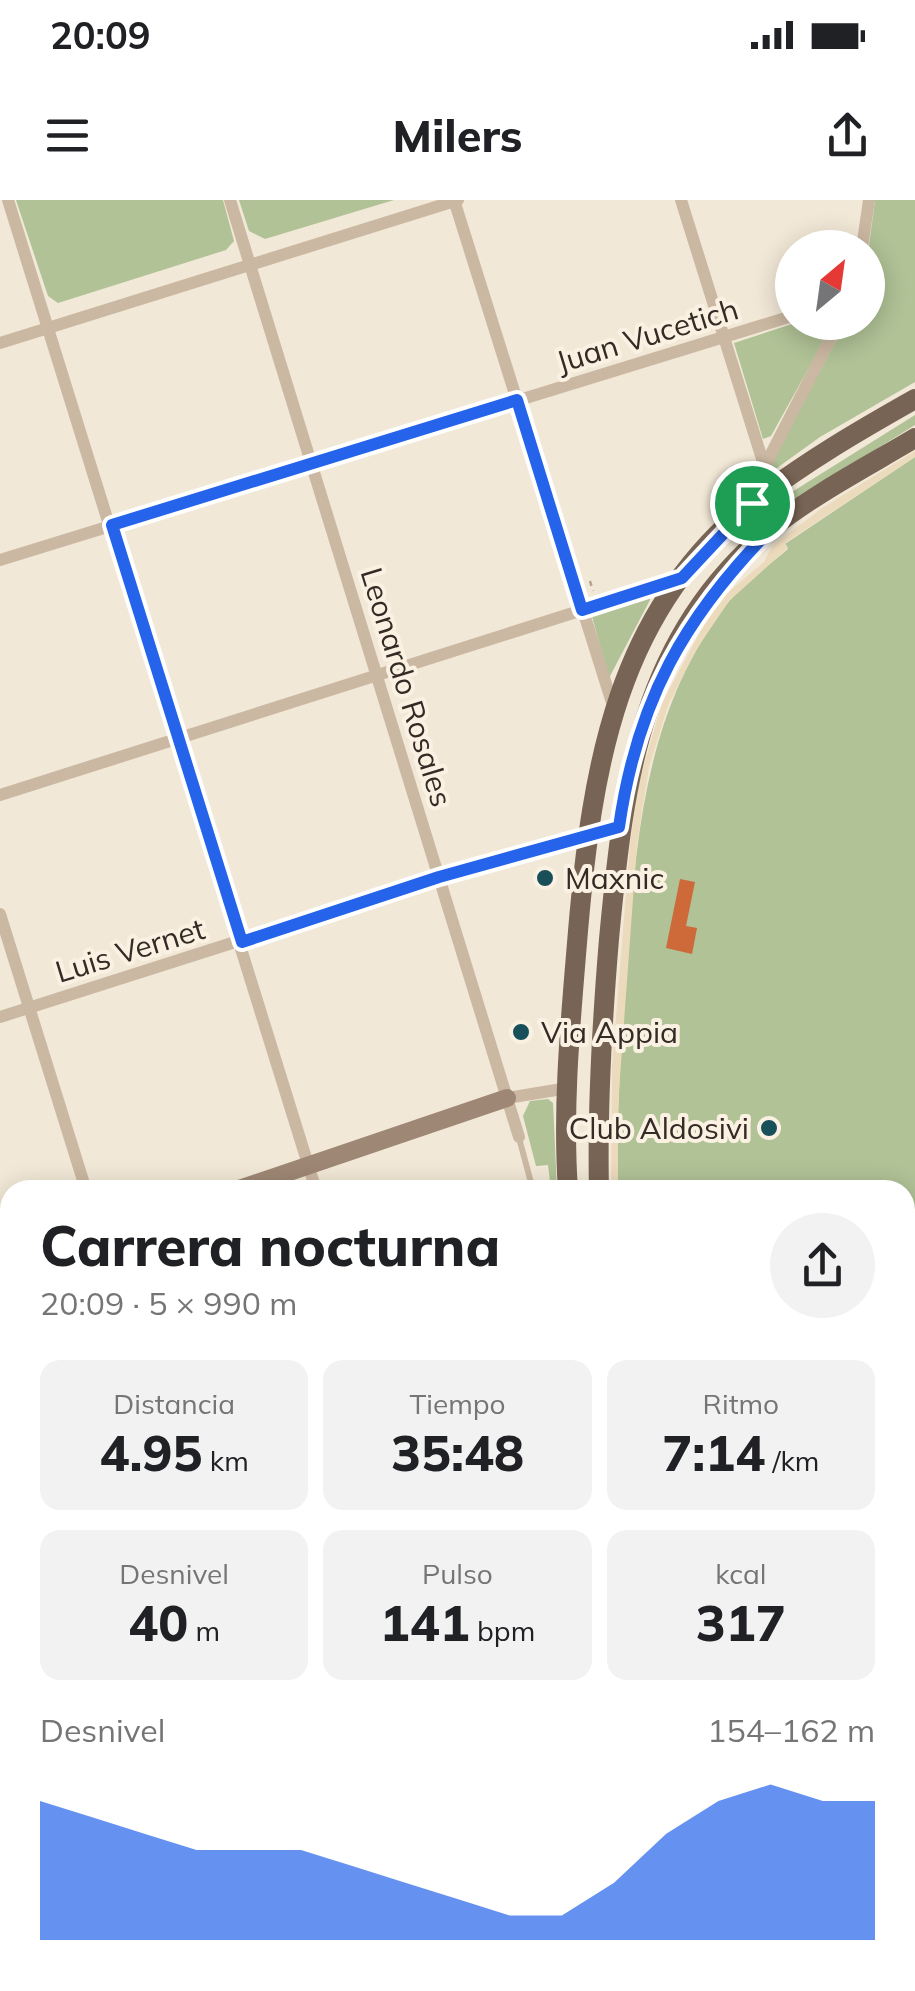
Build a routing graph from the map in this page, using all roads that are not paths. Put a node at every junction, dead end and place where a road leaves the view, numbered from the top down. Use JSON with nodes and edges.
{"nodes":[{"id":1,"x":8,"y":200,"type":"edge"},
{"id":2,"x":230,"y":200,"type":"edge"},
{"id":3,"x":456,"y":200,"type":"edge"},
{"id":4,"x":681,"y":200,"type":"edge"},
{"id":5,"x":868,"y":200,"type":"edge"},
{"id":6,"x":864,"y":230,"type":"edge"},
{"id":7,"x":250,"y":265,"type":"junction"},
{"id":8,"x":775,"y":322,"type":"edge"},
{"id":9,"x":50,"y":328,"type":"junction"},
{"id":10,"x":724,"y":338,"type":"junction"},
{"id":11,"x":829,"y":340,"type":"edge"},
{"id":12,"x":0,"y":343,"type":"edge"},
{"id":13,"x":915,"y":399,"type":"edge"},
{"id":14,"x":517,"y":400,"type":"junction"},
{"id":15,"x":915,"y":438,"type":"edge"},
{"id":16,"x":763,"y":462,"type":"junction"},
{"id":17,"x":311,"y":463,"type":"junction"},
{"id":18,"x":752,"y":503,"type":"junction"},
{"id":19,"x":112,"y":525,"type":"junction"},
{"id":20,"x":773,"y":527,"type":"junction"},
{"id":21,"x":0,"y":560,"type":"edge"},
{"id":22,"x":682,"y":578,"type":"junction"},
{"id":23,"x":582,"y":610,"type":"junction"},
{"id":24,"x":377,"y":677,"type":"junction"},
{"id":25,"x":613,"y":706,"type":"junction"},
{"id":26,"x":178,"y":739,"type":"junction"},
{"id":27,"x":0,"y":795,"type":"edge"},
{"id":28,"x":619,"y":827,"type":"junction"},
{"id":29,"x":587,"y":834,"type":"junction"},
{"id":30,"x":439,"y":877,"type":"junction"},
{"id":31,"x":0,"y":914,"type":"edge"},
{"id":32,"x":242,"y":942,"type":"junction"},
{"id":33,"x":30,"y":1008,"type":"junction"},
{"id":34,"x":0,"y":1017,"type":"edge"},
{"id":35,"x":568,"y":1088,"type":"junction"},
{"id":36,"x":507,"y":1098,"type":"junction"},
{"id":37,"x":518,"y":1137,"type":"joint"},
{"id":38,"x":308,"y":1167,"type":"junction"},
{"id":39,"x":83,"y":1180,"type":"edge"},
{"id":40,"x":267,"y":1180,"type":"edge"},
{"id":41,"x":313,"y":1180,"type":"edge"},
{"id":42,"x":530,"y":1180,"type":"edge"},
{"id":43,"x":568,"y":1180,"type":"edge"},
{"id":44,"x":599,"y":1180,"type":"edge"}],
"edges":[{"from":1,"to":9,"type":"street"},
{"from":2,"to":7,"type":"street","name":"Leonardo Rosales"},
{"from":3,"to":7,"type":"street"},
{"from":3,"to":14,"type":"street"},
{"from":4,"to":10,"type":"street"},
{"from":5,"to":6,"type":"street"},
{"from":7,"to":9,"type":"street"},
{"from":7,"to":17,"type":"street","name":"Leonardo Rosales"},
{"from":8,"to":10,"type":"street","name":"Juan Vucetich"},
{"from":9,"to":12,"type":"street"},
{"from":9,"to":19,"type":"street"},
{"from":10,"to":14,"type":"street","name":"Juan Vucetich"},
{"from":10,"to":16,"type":"street"},
{"from":11,"to":16,"type":"street"},
{"from":13,"to":18,"type":"main road"},
{"from":14,"to":17,"type":"street","name":"Juan Vucetich"},
{"from":14,"to":23,"type":"street"},
{"from":15,"to":20,"type":"main road"},
{"from":16,"to":18,"type":"street"},
{"from":17,"to":19,"type":"street","name":"Juan Vucetich"},
{"from":17,"to":24,"type":"street","name":"Leonardo Rosales"},
{"from":18,"to":20,"type":"street"},
{"from":18,"to":22,"type":"main road"},
{"from":19,"to":21,"type":"street","name":"Juan Vucetich"},
{"from":19,"to":26,"type":"street"},
{"from":20,"to":28,"type":"main road"},
{"from":22,"to":23,"type":"street"},
{"from":22,"to":25,"type":"main road"},
{"from":23,"to":24,"type":"street"},
{"from":23,"to":25,"type":"street"},
{"from":24,"to":26,"type":"street"},
{"from":24,"to":30,"type":"street","name":"Leonardo Rosales"},
{"from":25,"to":29,"type":"main road"},
{"from":26,"to":27,"type":"street"},
{"from":26,"to":32,"type":"street"},
{"from":28,"to":29,"type":"street","name":"Luis Vernet"},
{"from":28,"to":44,"type":"main road"},
{"from":29,"to":30,"type":"street","name":"Luis Vernet"},
{"from":29,"to":35,"type":"main road"},
{"from":30,"to":32,"type":"street","name":"Luis Vernet"},
{"from":30,"to":36,"type":"street","name":"Leonardo Rosales"},
{"from":31,"to":33,"type":"street"},
{"from":32,"to":33,"type":"street","name":"Luis Vernet"},
{"from":32,"to":38,"type":"street"},
{"from":33,"to":34,"type":"street","name":"Luis Vernet"},
{"from":33,"to":39,"type":"street"},
{"from":35,"to":36,"type":"street"},
{"from":35,"to":43,"type":"main road"},
{"from":36,"to":37,"type":"street","name":"Leonardo Rosales"},
{"from":36,"to":38,"type":"street"},
{"from":37,"to":42,"type":"lane","name":"Leonardo Rosales"},
{"from":38,"to":40,"type":"street"},
{"from":38,"to":41,"type":"street"}]}
